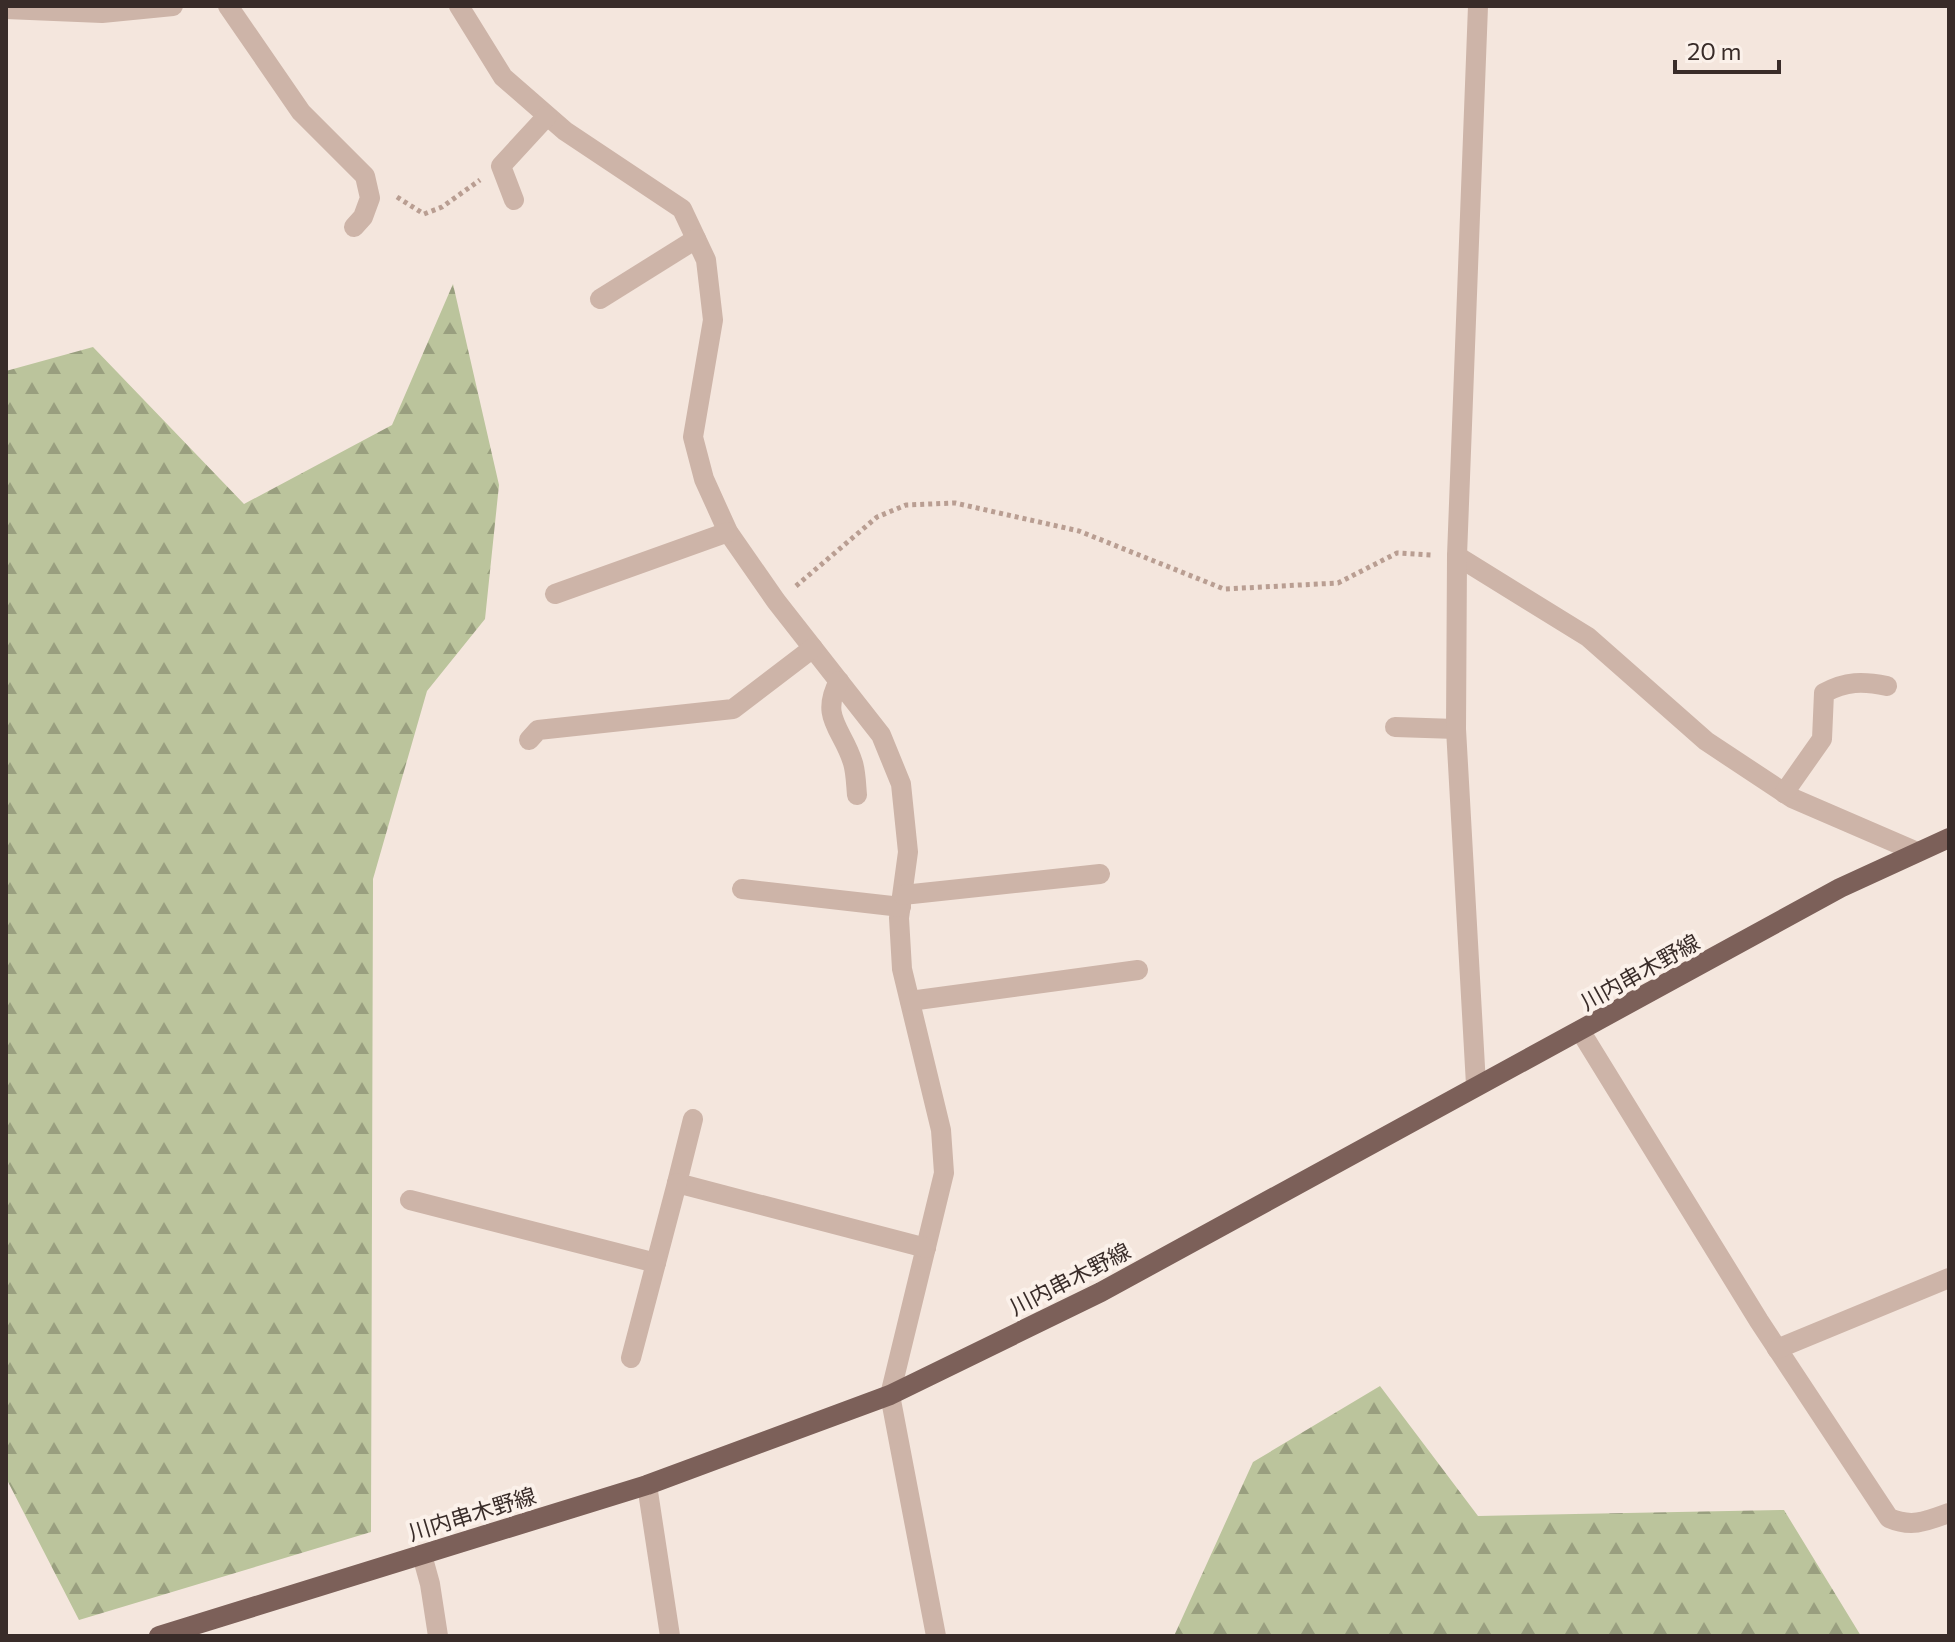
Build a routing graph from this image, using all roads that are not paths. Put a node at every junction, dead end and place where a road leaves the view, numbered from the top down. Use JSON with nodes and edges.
{"nodes":[{"id":1,"x":173,"y":6,"type":"edge"},
{"id":2,"x":228,"y":6,"type":"edge"},
{"id":3,"x":459,"y":6,"type":"edge"},
{"id":4,"x":1478,"y":6,"type":"edge"},
{"id":5,"x":6,"y":9,"type":"edge"},
{"id":6,"x":547,"y":116,"type":"junction"},
{"id":7,"x":514,"y":200,"type":"dead end"},
{"id":8,"x":354,"y":227,"type":"dead end"},
{"id":9,"x":696,"y":239,"type":"junction"},
{"id":10,"x":600,"y":299,"type":"dead end"},
{"id":11,"x":728,"y":532,"type":"junction"},
{"id":12,"x":1457,"y":556,"type":"junction"},
{"id":13,"x":555,"y":594,"type":"dead end"},
{"id":14,"x":813,"y":648,"type":"junction"},
{"id":15,"x":839,"y":681,"type":"junction"},
{"id":16,"x":1887,"y":686,"type":"dead end"},
{"id":17,"x":1395,"y":727,"type":"dead end"},
{"id":18,"x":1456,"y":729,"type":"junction"},
{"id":19,"x":529,"y":740,"type":"dead end"},
{"id":20,"x":1784,"y":793,"type":"junction"},
{"id":21,"x":857,"y":795,"type":"dead end"},
{"id":22,"x":1949,"y":838,"type":"edge"},
{"id":23,"x":1917,"y":852,"type":"junction"},
{"id":24,"x":1100,"y":874,"type":"dead end"},
{"id":25,"x":742,"y":889,"type":"dead end"},
{"id":26,"x":902,"y":901,"type":"junction"},
{"id":27,"x":1138,"y":970,"type":"dead end"},
{"id":28,"x":910,"y":1001,"type":"junction"},
{"id":29,"x":1581,"y":1032,"type":"junction"},
{"id":30,"x":1476,"y":1085,"type":"junction"},
{"id":31,"x":693,"y":1119,"type":"dead end"},
{"id":32,"x":677,"y":1183,"type":"junction"},
{"id":33,"x":410,"y":1200,"type":"dead end"},
{"id":34,"x":926,"y":1248,"type":"junction"},
{"id":35,"x":656,"y":1263,"type":"junction"},
{"id":36,"x":1949,"y":1278,"type":"edge"},
{"id":37,"x":1777,"y":1349,"type":"junction"},
{"id":38,"x":631,"y":1358,"type":"dead end"},
{"id":39,"x":890,"y":1395,"type":"junction"},
{"id":40,"x":647,"y":1485,"type":"junction"},
{"id":41,"x":1949,"y":1513,"type":"edge"},
{"id":42,"x":422,"y":1555,"type":"junction"},
{"id":43,"x":159,"y":1636,"type":"edge"},
{"id":44,"x":438,"y":1636,"type":"edge"},
{"id":45,"x":670,"y":1636,"type":"edge"},
{"id":46,"x":936,"y":1636,"type":"edge"}],
"edges":[{"from":1,"to":5,"type":"street"},
{"from":2,"to":8,"type":"street"},
{"from":3,"to":6,"type":"street"},
{"from":4,"to":12,"type":"street"},
{"from":6,"to":7,"type":"street"},
{"from":6,"to":9,"type":"street"},
{"from":9,"to":10,"type":"street"},
{"from":9,"to":11,"type":"street"},
{"from":11,"to":13,"type":"street"},
{"from":11,"to":14,"type":"street"},
{"from":12,"to":18,"type":"street"},
{"from":12,"to":20,"type":"street"},
{"from":14,"to":15,"type":"street"},
{"from":14,"to":19,"type":"street"},
{"from":15,"to":21,"type":"street"},
{"from":15,"to":26,"type":"street"},
{"from":16,"to":20,"type":"street"},
{"from":17,"to":18,"type":"street"},
{"from":18,"to":30,"type":"street"},
{"from":20,"to":23,"type":"street"},
{"from":22,"to":23,"type":"main road","name":"川内串木野線"},
{"from":23,"to":29,"type":"main road","name":"川内串木野線"},
{"from":24,"to":26,"type":"street"},
{"from":25,"to":26,"type":"street"},
{"from":26,"to":28,"type":"street"},
{"from":27,"to":28,"type":"street"},
{"from":28,"to":34,"type":"street"},
{"from":29,"to":30,"type":"main road","name":"川内串木野線"},
{"from":29,"to":37,"type":"street"},
{"from":30,"to":39,"type":"main road","name":"川内串木野線"},
{"from":31,"to":32,"type":"street"},
{"from":32,"to":34,"type":"street"},
{"from":32,"to":35,"type":"street"},
{"from":33,"to":35,"type":"street"},
{"from":34,"to":39,"type":"street"},
{"from":35,"to":38,"type":"street"},
{"from":36,"to":37,"type":"street"},
{"from":37,"to":41,"type":"street"},
{"from":39,"to":40,"type":"main road","name":"川内串木野線"},
{"from":39,"to":46,"type":"street"},
{"from":40,"to":42,"type":"main road","name":"川内串木野線"},
{"from":40,"to":45,"type":"street"},
{"from":42,"to":43,"type":"main road","name":"川内串木野線"},
{"from":42,"to":44,"type":"street"}]}
